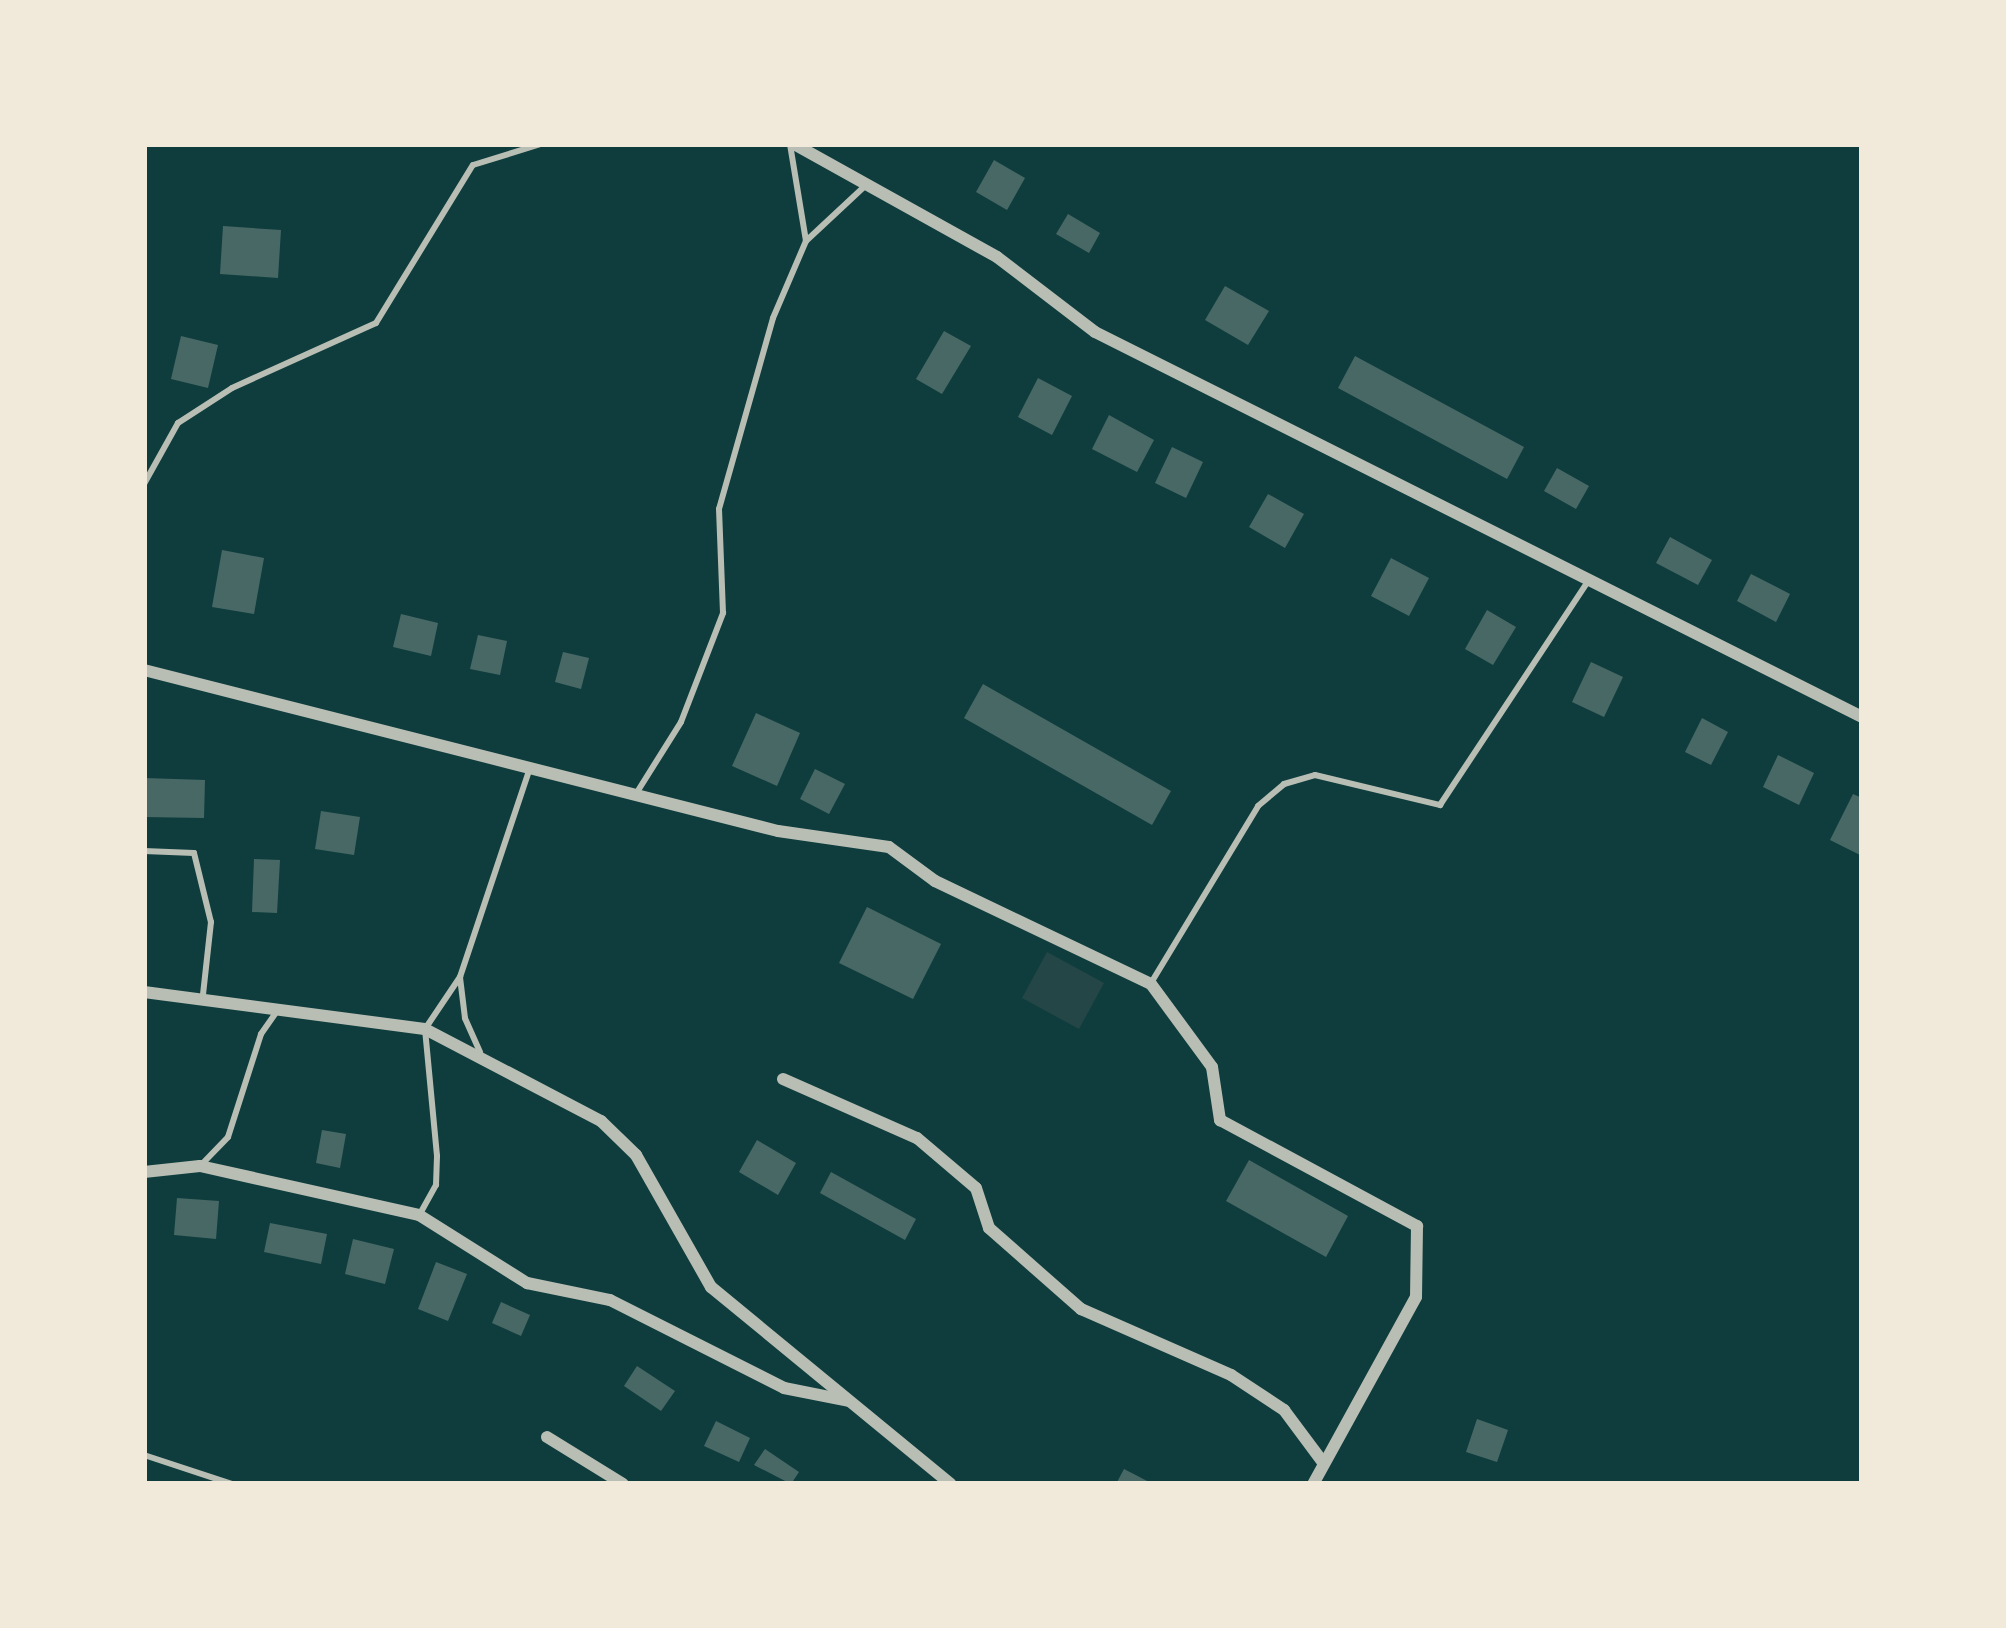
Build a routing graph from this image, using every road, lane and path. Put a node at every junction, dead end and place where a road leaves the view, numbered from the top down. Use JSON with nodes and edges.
{"nodes":[{"id":1,"x":542,"y":144,"type":"edge"},
{"id":2,"x":792,"y":144,"type":"edge"},
{"id":3,"x":865,"y":187,"type":"junction"},
{"id":4,"x":806,"y":241,"type":"junction"},
{"id":5,"x":144,"y":484,"type":"edge"},
{"id":6,"x":1587,"y":584,"type":"junction"},
{"id":7,"x":144,"y":670,"type":"edge"},
{"id":8,"x":1862,"y":717,"type":"edge"},
{"id":9,"x":532,"y":764,"type":"junction"},
{"id":10,"x":639,"y":789,"type":"junction"},
{"id":11,"x":144,"y":850,"type":"edge"},
{"id":12,"x":460,"y":977,"type":"junction"},
{"id":13,"x":1150,"y":984,"type":"junction"},
{"id":14,"x":144,"y":992,"type":"edge"},
{"id":15,"x":203,"y":995,"type":"junction"},
{"id":16,"x":280,"y":1007,"type":"junction"},
{"id":17,"x":425,"y":1029,"type":"junction"},
{"id":18,"x":480,"y":1052,"type":"junction"},
{"id":19,"x":783,"y":1079,"type":"dead end"},
{"id":20,"x":200,"y":1166,"type":"junction"},
{"id":21,"x":144,"y":1172,"type":"edge"},
{"id":22,"x":419,"y":1215,"type":"junction"},
{"id":23,"x":854,"y":1402,"type":"junction"},
{"id":24,"x":547,"y":1437,"type":"dead end"},
{"id":25,"x":144,"y":1455,"type":"edge"},
{"id":26,"x":1322,"y":1461,"type":"junction"},
{"id":27,"x":232,"y":1484,"type":"edge"},
{"id":28,"x":623,"y":1484,"type":"edge"},
{"id":29,"x":951,"y":1484,"type":"edge"},
{"id":30,"x":1313,"y":1484,"type":"edge"}],
"edges":[{"from":1,"to":5,"type":"lane"},
{"from":2,"to":3,"type":"street"},
{"from":2,"to":4,"type":"lane"},
{"from":3,"to":4,"type":"lane"},
{"from":3,"to":6,"type":"street"},
{"from":4,"to":10,"type":"lane"},
{"from":6,"to":8,"type":"street"},
{"from":6,"to":13,"type":"lane"},
{"from":7,"to":9,"type":"street"},
{"from":9,"to":10,"type":"street"},
{"from":9,"to":12,"type":"lane"},
{"from":10,"to":13,"type":"street"},
{"from":11,"to":15,"type":"lane"},
{"from":12,"to":17,"type":"lane"},
{"from":12,"to":18,"type":"lane"},
{"from":13,"to":26,"type":"street"},
{"from":14,"to":15,"type":"street"},
{"from":15,"to":16,"type":"street"},
{"from":16,"to":17,"type":"street"},
{"from":16,"to":20,"type":"lane"},
{"from":17,"to":18,"type":"street"},
{"from":17,"to":22,"type":"lane"},
{"from":18,"to":23,"type":"street"},
{"from":19,"to":26,"type":"street"},
{"from":20,"to":21,"type":"street"},
{"from":20,"to":22,"type":"street"},
{"from":22,"to":23,"type":"street"},
{"from":23,"to":29,"type":"street"},
{"from":24,"to":28,"type":"street"},
{"from":25,"to":27,"type":"lane"},
{"from":26,"to":30,"type":"street"}]}
